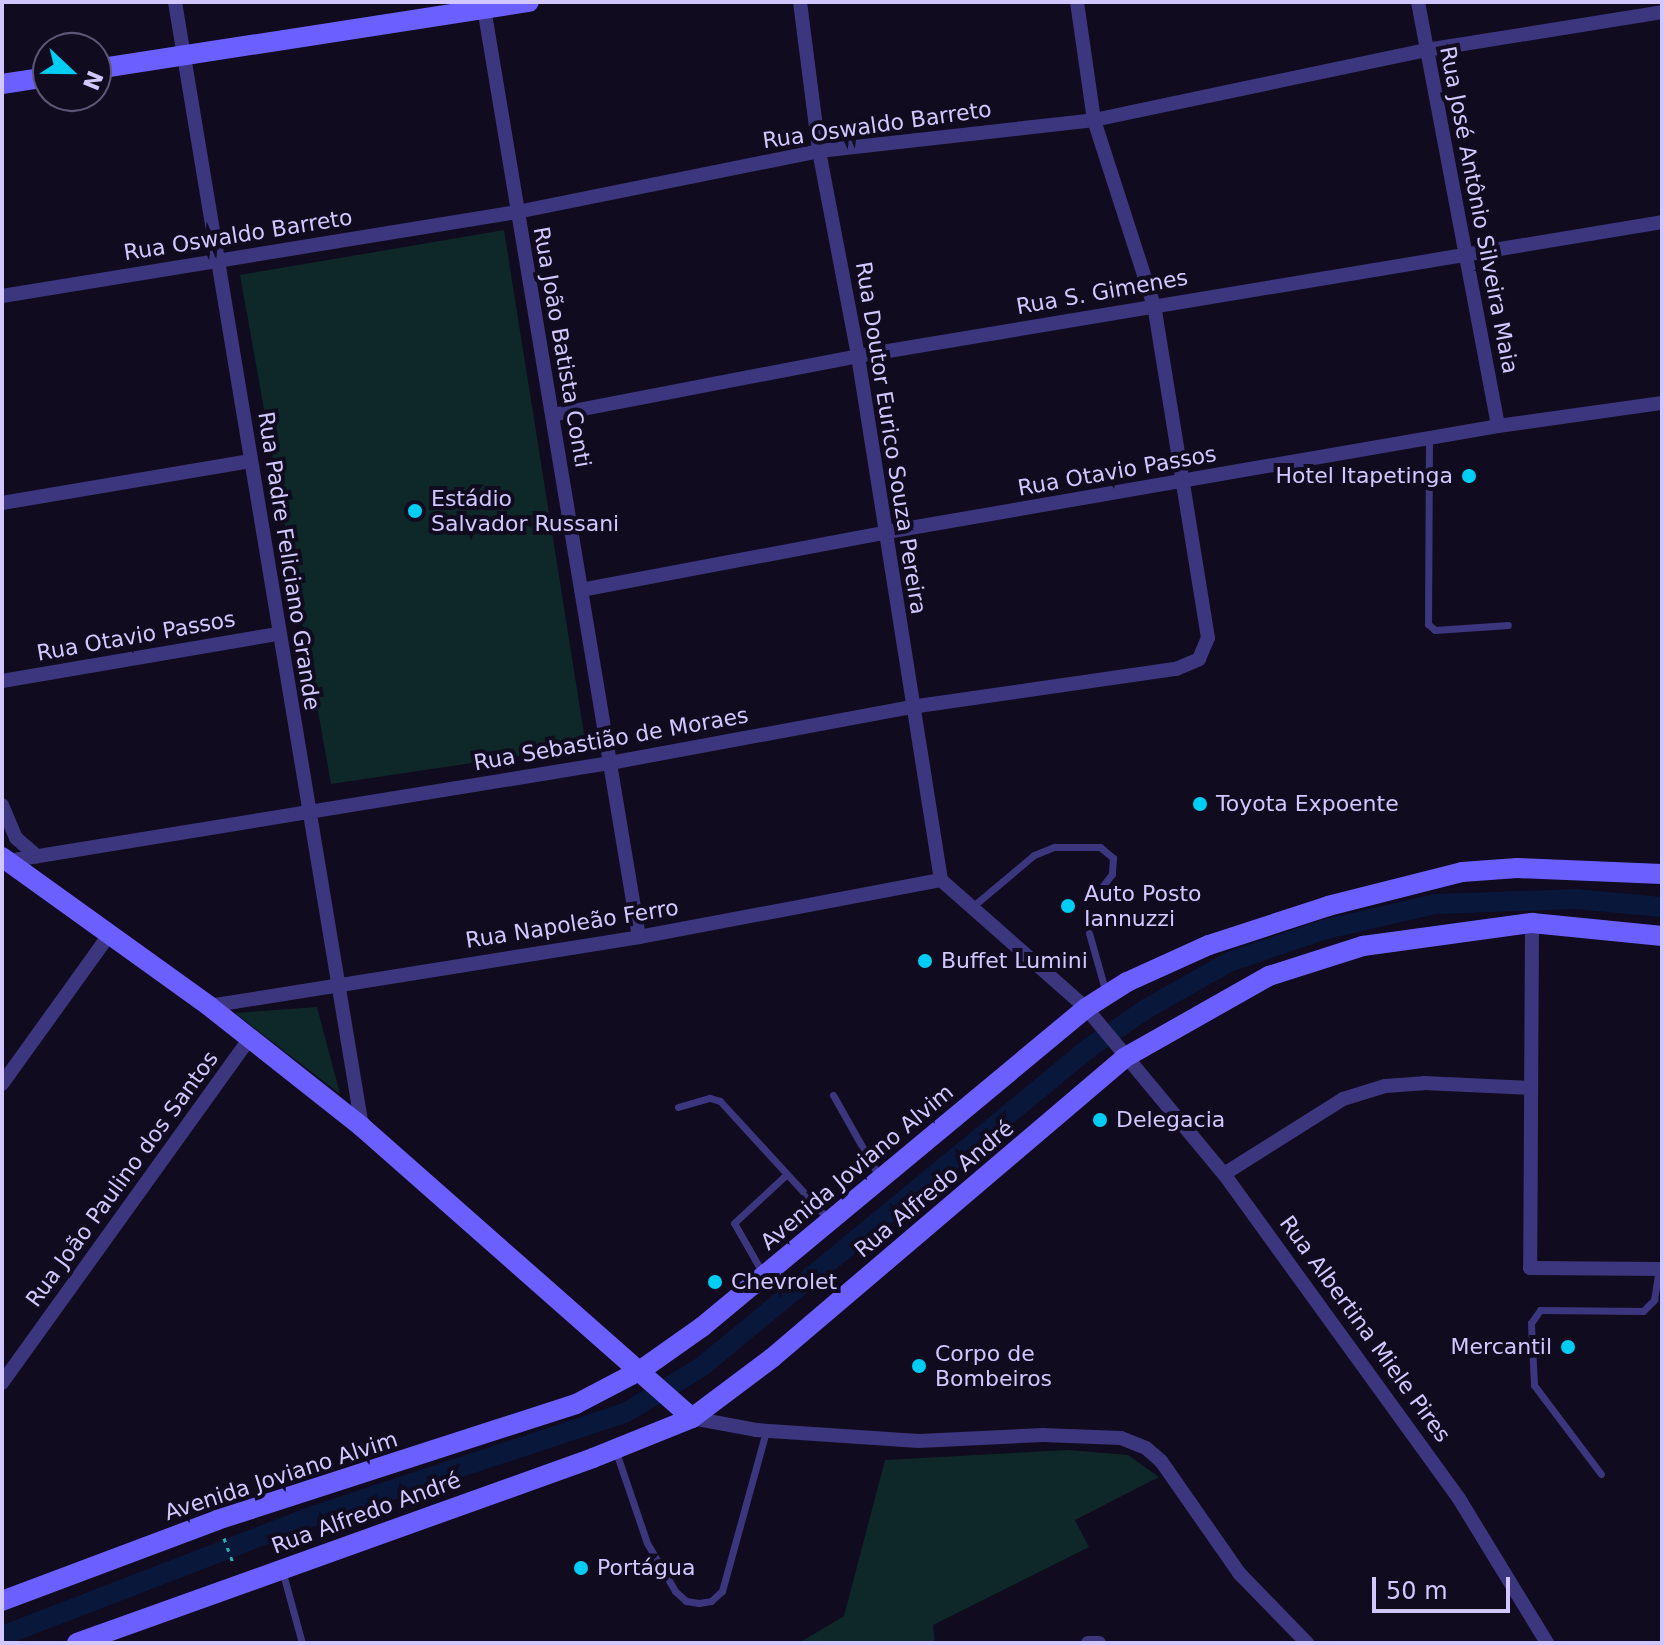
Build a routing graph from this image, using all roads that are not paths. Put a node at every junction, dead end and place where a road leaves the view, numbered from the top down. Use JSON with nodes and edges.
{"nodes":[{"id":1,"x":175,"y":2,"type":"edge"},
{"id":2,"x":529,"y":2,"type":"edge"},
{"id":3,"x":800,"y":2,"type":"edge"},
{"id":4,"x":1077,"y":2,"type":"edge"},
{"id":5,"x":1418,"y":2,"type":"edge"},
{"id":6,"x":483,"y":6,"type":"edge"},
{"id":7,"x":1662,"y":12,"type":"edge"},
{"id":8,"x":1426,"y":50,"type":"junction"},
{"id":9,"x":184,"y":56,"type":"junction"},
{"id":10,"x":112,"y":67,"type":"edge"},
{"id":11,"x":32,"y":79,"type":"edge"},
{"id":12,"x":2,"y":84,"type":"edge"},
{"id":13,"x":1094,"y":120,"type":"junction"},
{"id":14,"x":819,"y":151,"type":"junction"},
{"id":15,"x":517,"y":212,"type":"junction"},
{"id":16,"x":1662,"y":222,"type":"edge"},
{"id":17,"x":1463,"y":254,"type":"junction"},
{"id":18,"x":218,"y":261,"type":"junction"},
{"id":19,"x":2,"y":296,"type":"edge"},
{"id":20,"x":1154,"y":306,"type":"junction"},
{"id":21,"x":858,"y":356,"type":"junction"},
{"id":22,"x":1662,"y":403,"type":"edge"},
{"id":23,"x":552,"y":415,"type":"junction"},
{"id":24,"x":1498,"y":426,"type":"junction"},
{"id":25,"x":1429,"y":439,"type":"junction"},
{"id":26,"x":250,"y":461,"type":"junction"},
{"id":27,"x":1185,"y":482,"type":"junction"},
{"id":28,"x":2,"y":503,"type":"edge"},
{"id":29,"x":887,"y":532,"type":"junction"},
{"id":30,"x":581,"y":590,"type":"junction"},
{"id":31,"x":1508,"y":625,"type":"dead end"},
{"id":32,"x":278,"y":634,"type":"junction"},
{"id":33,"x":2,"y":681,"type":"edge"},
{"id":34,"x":911,"y":707,"type":"junction"},
{"id":35,"x":610,"y":763,"type":"junction"},
{"id":36,"x":2,"y":805,"type":"edge"},
{"id":37,"x":308,"y":811,"type":"junction"},
{"id":38,"x":37,"y":856,"type":"junction"},
{"id":39,"x":5,"y":859,"type":"edge"},
{"id":40,"x":1662,"y":874,"type":"edge"},
{"id":41,"x":941,"y":880,"type":"junction"},
{"id":42,"x":1095,"y":896,"type":"dead end"},
{"id":43,"x":972,"y":907,"type":"junction"},
{"id":44,"x":1532,"y":923,"type":"junction"},
{"id":45,"x":1089,"y":933,"type":"dead end"},
{"id":46,"x":109,"y":935,"type":"junction"},
{"id":47,"x":1662,"y":936,"type":"edge"},
{"id":48,"x":639,"y":937,"type":"junction"},
{"id":49,"x":338,"y":983,"type":"junction"},
{"id":50,"x":1106,"y":995,"type":"junction"},
{"id":51,"x":209,"y":1006,"type":"junction"},
{"id":52,"x":1092,"y":1016,"type":"junction"},
{"id":53,"x":249,"y":1039,"type":"junction"},
{"id":54,"x":1122,"y":1054,"type":"junction"},
{"id":55,"x":2,"y":1084,"type":"edge"},
{"id":56,"x":1531,"y":1088,"type":"junction"},
{"id":57,"x":833,"y":1095,"type":"dead end"},
{"id":58,"x":678,"y":1107,"type":"dead end"},
{"id":59,"x":362,"y":1127,"type":"junction"},
{"id":60,"x":787,"y":1174,"type":"junction"},
{"id":61,"x":1224,"y":1174,"type":"junction"},
{"id":62,"x":881,"y":1180,"type":"junction"},
{"id":63,"x":830,"y":1221,"type":"junction"},
{"id":64,"x":1660,"y":1269,"type":"edge"},
{"id":65,"x":764,"y":1275,"type":"junction"},
{"id":66,"x":615,"y":1348,"type":"junction"},
{"id":67,"x":672,"y":1348,"type":"junction"},
{"id":68,"x":648,"y":1376,"type":"junction"},
{"id":69,"x":2,"y":1383,"type":"edge"},
{"id":70,"x":603,"y":1390,"type":"junction"},
{"id":71,"x":686,"y":1412,"type":"junction"},
{"id":72,"x":766,"y":1431,"type":"junction"},
{"id":73,"x":615,"y":1450,"type":"junction"},
{"id":74,"x":1601,"y":1474,"type":"dead end"},
{"id":75,"x":281,"y":1568,"type":"junction"},
{"id":76,"x":2,"y":1601,"type":"edge"},
{"id":77,"x":77,"y":1643,"type":"edge"},
{"id":78,"x":302,"y":1643,"type":"edge"},
{"id":79,"x":1088,"y":1643,"type":"edge"},
{"id":80,"x":1099,"y":1643,"type":"edge"},
{"id":81,"x":1307,"y":1643,"type":"edge"},
{"id":82,"x":1547,"y":1643,"type":"edge"}],
"edges":[{"from":1,"to":9,"type":"street","name":"Rua Padre Feliciano Grande"},
{"from":2,"to":6,"type":"main road"},
{"from":3,"to":14,"type":"street","name":"Rua Doutor Eurico Souza Pereira"},
{"from":4,"to":13,"type":"street"},
{"from":5,"to":8,"type":"street","name":"Rua José Antônio Silveira Maia"},
{"from":6,"to":9,"type":"main road"},
{"from":6,"to":15,"type":"street","name":"Rua João Batista Conti"},
{"from":7,"to":8,"type":"street","name":"Rua Oswaldo Barreto"},
{"from":8,"to":13,"type":"street","name":"Rua Oswaldo Barreto"},
{"from":8,"to":17,"type":"street","name":"Rua José Antônio Silveira Maia"},
{"from":9,"to":10,"type":"main road"},
{"from":9,"to":18,"type":"street","name":"Rua Padre Feliciano Grande"},
{"from":11,"to":12,"type":"main road"},
{"from":13,"to":14,"type":"street","name":"Rua Oswaldo Barreto"},
{"from":13,"to":20,"type":"street"},
{"from":14,"to":15,"type":"street","name":"Rua Oswaldo Barreto"},
{"from":14,"to":21,"type":"street","name":"Rua Doutor Eurico Souza Pereira"},
{"from":15,"to":18,"type":"street","name":"Rua Oswaldo Barreto"},
{"from":15,"to":23,"type":"street","name":"Rua João Batista Conti"},
{"from":16,"to":17,"type":"street","name":"Rua S. Gimenes"},
{"from":17,"to":20,"type":"street","name":"Rua S. Gimenes"},
{"from":17,"to":24,"type":"street","name":"Rua José Antônio Silveira Maia"},
{"from":18,"to":19,"type":"street","name":"Rua Oswaldo Barreto"},
{"from":18,"to":26,"type":"street","name":"Rua Padre Feliciano Grande"},
{"from":20,"to":21,"type":"street","name":"Rua S. Gimenes"},
{"from":20,"to":27,"type":"street"},
{"from":21,"to":23,"type":"street","name":"Rua S. Gimenes"},
{"from":21,"to":29,"type":"street","name":"Rua Doutor Eurico Souza Pereira"},
{"from":22,"to":24,"type":"street","name":"Rua Otavio Passos"},
{"from":23,"to":30,"type":"street","name":"Rua João Batista Conti"},
{"from":24,"to":25,"type":"street","name":"Rua Otavio Passos"},
{"from":25,"to":27,"type":"street","name":"Rua Otavio Passos"},
{"from":25,"to":31,"type":"lane"},
{"from":26,"to":28,"type":"street"},
{"from":26,"to":32,"type":"street","name":"Rua Padre Feliciano Grande"},
{"from":27,"to":29,"type":"street","name":"Rua Otavio Passos"},
{"from":27,"to":34,"type":"street","name":"Rua Sebastião de Moraes"},
{"from":29,"to":30,"type":"street","name":"Rua Otavio Passos"},
{"from":29,"to":34,"type":"street","name":"Rua Doutor Eurico Souza Pereira"},
{"from":30,"to":35,"type":"street","name":"Rua João Batista Conti"},
{"from":32,"to":33,"type":"street","name":"Rua Otavio Passos"},
{"from":32,"to":37,"type":"street","name":"Rua Padre Feliciano Grande"},
{"from":34,"to":35,"type":"street","name":"Rua Sebastião de Moraes"},
{"from":34,"to":41,"type":"street","name":"Rua Doutor Eurico Souza Pereira"},
{"from":35,"to":37,"type":"street","name":"Rua Sebastião de Moraes"},
{"from":35,"to":48,"type":"street","name":"Rua João Batista Conti"},
{"from":36,"to":38,"type":"street"},
{"from":37,"to":38,"type":"street","name":"Rua Sebastião de Moraes"},
{"from":37,"to":49,"type":"street","name":"Rua Padre Feliciano Grande"},
{"from":38,"to":39,"type":"street","name":"Rua Sebastião de Moraes"},
{"from":39,"to":46,"type":"main road"},
{"from":40,"to":50,"type":"main road","name":"Avenida Joviano Alvim"},
{"from":41,"to":43,"type":"street","name":"Rua Albertina Miele Pires"},
{"from":41,"to":48,"type":"street","name":"Rua Napoleão Ferro"},
{"from":42,"to":43,"type":"lane"},
{"from":43,"to":52,"type":"street","name":"Rua Albertina Miele Pires"},
{"from":44,"to":47,"type":"main road","name":"Rua Alfredo André"},
{"from":44,"to":54,"type":"main road","name":"Rua Alfredo André"},
{"from":44,"to":56,"type":"street"},
{"from":45,"to":50,"type":"lane"},
{"from":46,"to":51,"type":"main road"},
{"from":46,"to":55,"type":"street"},
{"from":48,"to":49,"type":"street","name":"Rua Napoleão Ferro"},
{"from":49,"to":51,"type":"street","name":"Rua Napoleão Ferro"},
{"from":49,"to":59,"type":"street","name":"Rua Padre Feliciano Grande"},
{"from":50,"to":52,"type":"main road","name":"Avenida Joviano Alvim"},
{"from":51,"to":53,"type":"main road"},
{"from":52,"to":54,"type":"street","name":"Rua Albertina Miele Pires"},
{"from":52,"to":62,"type":"main road","name":"Avenida Joviano Alvim"},
{"from":53,"to":59,"type":"main road"},
{"from":53,"to":69,"type":"street","name":"Rua João Paulino dos Santos"},
{"from":54,"to":61,"type":"street","name":"Rua Albertina Miele Pires"},
{"from":54,"to":71,"type":"main road","name":"Rua Alfredo André"},
{"from":56,"to":61,"type":"street"},
{"from":56,"to":64,"type":"street"},
{"from":57,"to":62,"type":"lane"},
{"from":58,"to":60,"type":"lane"},
{"from":59,"to":66,"type":"main road"},
{"from":60,"to":63,"type":"lane"},
{"from":60,"to":65,"type":"lane"},
{"from":61,"to":82,"type":"street","name":"Rua Albertina Miele Pires"},
{"from":62,"to":63,"type":"main road","name":"Avenida Joviano Alvim"},
{"from":63,"to":65,"type":"main road","name":"Avenida Joviano Alvim"},
{"from":64,"to":74,"type":"lane"},
{"from":65,"to":67,"type":"main road","name":"Avenida Joviano Alvim"},
{"from":66,"to":67,"type":"main road"},
{"from":66,"to":68,"type":"main road"},
{"from":66,"to":70,"type":"main road"},
{"from":67,"to":68,"type":"main road","name":"Avenida Joviano Alvim"},
{"from":68,"to":70,"type":"main road","name":"Avenida Joviano Alvim"},
{"from":68,"to":71,"type":"main road"},
{"from":70,"to":76,"type":"main road","name":"Avenida Joviano Alvim"},
{"from":71,"to":72,"type":"street"},
{"from":71,"to":73,"type":"main road","name":"Rua Alfredo André"},
{"from":72,"to":73,"type":"lane"},
{"from":72,"to":81,"type":"street"},
{"from":73,"to":75,"type":"main road","name":"Rua Alfredo André"},
{"from":75,"to":77,"type":"main road","name":"Rua Alfredo André"},
{"from":75,"to":78,"type":"lane"},
{"from":79,"to":80,"type":"street"}]}
